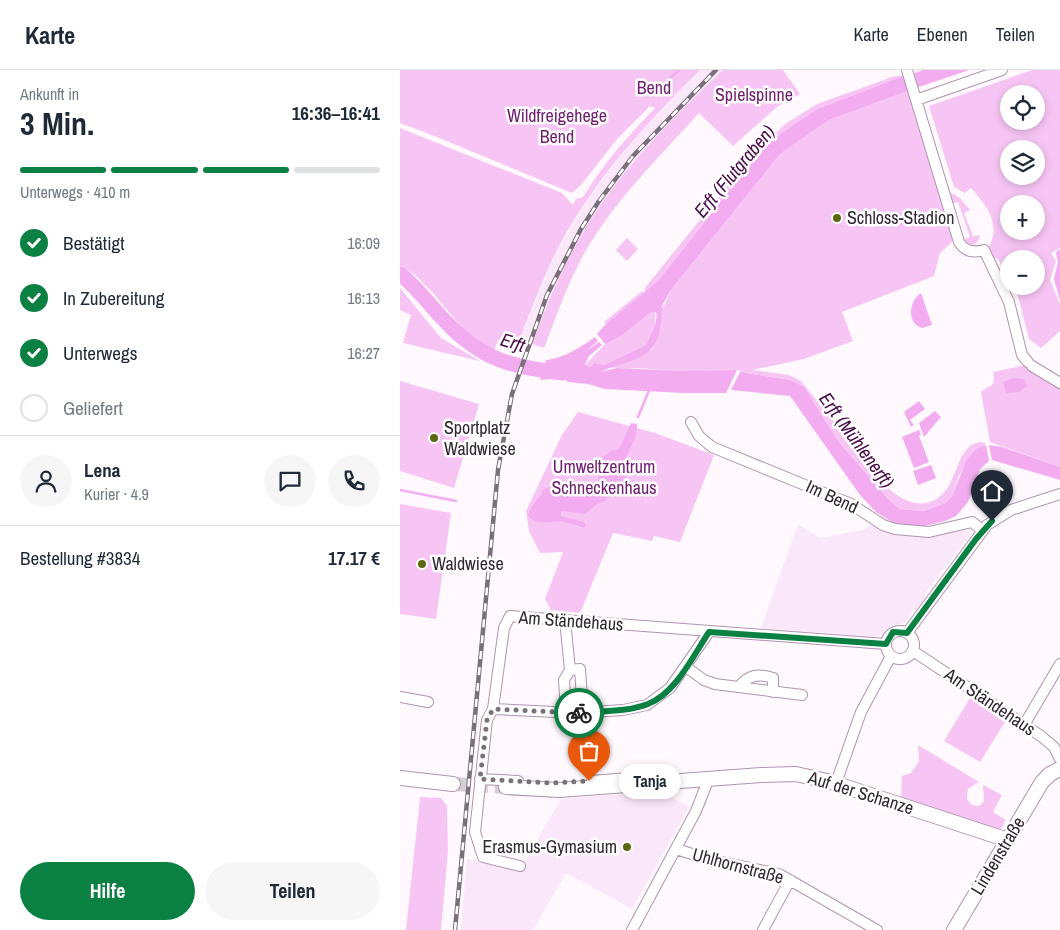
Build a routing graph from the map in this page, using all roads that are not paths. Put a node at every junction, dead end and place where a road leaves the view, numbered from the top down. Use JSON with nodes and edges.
{"nodes":[{"id":1,"x":1002,"y":70,"type":"edge"},
{"id":2,"x":907,"y":72,"type":"edge"},
{"id":3,"x":916,"y":100,"type":"junction"},
{"id":4,"x":1060,"y":383,"type":"edge"},
{"id":5,"x":691,"y":422,"type":"dead end"},
{"id":6,"x":1060,"y":494,"type":"edge"},
{"id":7,"x":982,"y":530,"type":"junction"},
{"id":8,"x":565,"y":620,"type":"junction"},
{"id":9,"x":709,"y":632,"type":"junction"},
{"id":10,"x":907,"y":633,"type":"junction"},
{"id":11,"x":886,"y":644,"type":"junction"},
{"id":12,"x":913,"y":650,"type":"junction"},
{"id":13,"x":891,"y":656,"type":"junction"},
{"id":14,"x":1060,"y":664,"type":"edge"},
{"id":15,"x":686,"y":667,"type":"junction"},
{"id":16,"x":570,"y":670,"type":"junction"},
{"id":17,"x":739,"y":688,"type":"junction"},
{"id":18,"x":773,"y":692,"type":"junction"},
{"id":19,"x":802,"y":695,"type":"dead end"},
{"id":20,"x":400,"y":697,"type":"edge"},
{"id":21,"x":428,"y":702,"type":"dead end"},
{"id":22,"x":493,"y":709,"type":"junction"},
{"id":23,"x":566,"y":713,"type":"junction"},
{"id":24,"x":584,"y":713,"type":"junction"},
{"id":25,"x":1024,"y":724,"type":"junction"},
{"id":26,"x":1060,"y":759,"type":"edge"},
{"id":27,"x":1060,"y":769,"type":"edge"},
{"id":28,"x":400,"y":778,"type":"edge"},
{"id":29,"x":709,"y":778,"type":"junction"},
{"id":30,"x":480,"y":779,"type":"junction"},
{"id":31,"x":649,"y":783,"type":"junction"},
{"id":32,"x":836,"y":783,"type":"junction"},
{"id":33,"x":453,"y":784,"type":"tunnel mouth"},
{"id":34,"x":506,"y":787,"type":"tunnel mouth"},
{"id":35,"x":1008,"y":840,"type":"junction"},
{"id":36,"x":676,"y":849,"type":"junction"},
{"id":37,"x":520,"y":866,"type":"dead end"},
{"id":38,"x":790,"y":880,"type":"junction"},
{"id":39,"x":632,"y":930,"type":"edge"},
{"id":40,"x":763,"y":930,"type":"edge"},
{"id":41,"x":877,"y":930,"type":"edge"},
{"id":42,"x":954,"y":930,"type":"edge"}],
"edges":[{"from":1,"to":3,"type":"street"},
{"from":2,"to":3,"type":"street"},
{"from":3,"to":4,"type":"street"},
{"from":5,"to":7,"type":"street","name":"Im Bend"},
{"from":6,"to":7,"type":"street"},
{"from":7,"to":10,"type":"street"},
{"from":8,"to":9,"type":"street","name":"Am Ständehaus"},
{"from":8,"to":16,"type":"street"},
{"from":8,"to":22,"type":"street","name":"Am Ständehaus"},
{"from":9,"to":11,"type":"street","name":"Am Ständehaus"},
{"from":9,"to":15,"type":"street"},
{"from":10,"to":11,"type":"street"},
{"from":10,"to":12,"type":"street"},
{"from":11,"to":13,"type":"street"},
{"from":12,"to":13,"type":"street"},
{"from":12,"to":25,"type":"street","name":"Am Ständehaus"},
{"from":13,"to":32,"type":"street"},
{"from":14,"to":25,"type":"street"},
{"from":15,"to":17,"type":"street"},
{"from":15,"to":24,"type":"street"},
{"from":16,"to":23,"type":"street"},
{"from":16,"to":24,"type":"street"},
{"from":17,"to":18,"type":"street"},
{"from":17,"to":18,"type":"street"},
{"from":18,"to":19,"type":"street"},
{"from":20,"to":21,"type":"street"},
{"from":22,"to":23,"type":"street"},
{"from":22,"to":30,"type":"street","name":"Am Ständehaus"},
{"from":23,"to":24,"type":"street"},
{"from":25,"to":26,"type":"street","name":"Am Ständehaus"},
{"from":27,"to":35,"type":"main road","name":"Lindenstraße"},
{"from":28,"to":33,"type":"main road"},
{"from":29,"to":31,"type":"main road","name":"Auf der Schanze"},
{"from":29,"to":32,"type":"main road","name":"Auf der Schanze"},
{"from":29,"to":36,"type":"street"},
{"from":30,"to":31,"type":"street","name":"Auf der Schanze"},
{"from":30,"to":37,"type":"street","name":"Am Ständehaus"},
{"from":31,"to":34,"type":"main road","name":"Auf der Schanze"},
{"from":32,"to":35,"type":"main road","name":"Auf der Schanze"},
{"from":35,"to":42,"type":"main road","name":"Lindenstraße"},
{"from":36,"to":38,"type":"street","name":"Uhlhornstraße"},
{"from":36,"to":39,"type":"street"},
{"from":38,"to":40,"type":"street"},
{"from":38,"to":41,"type":"street","name":"Uhlhornstraße"}]}
